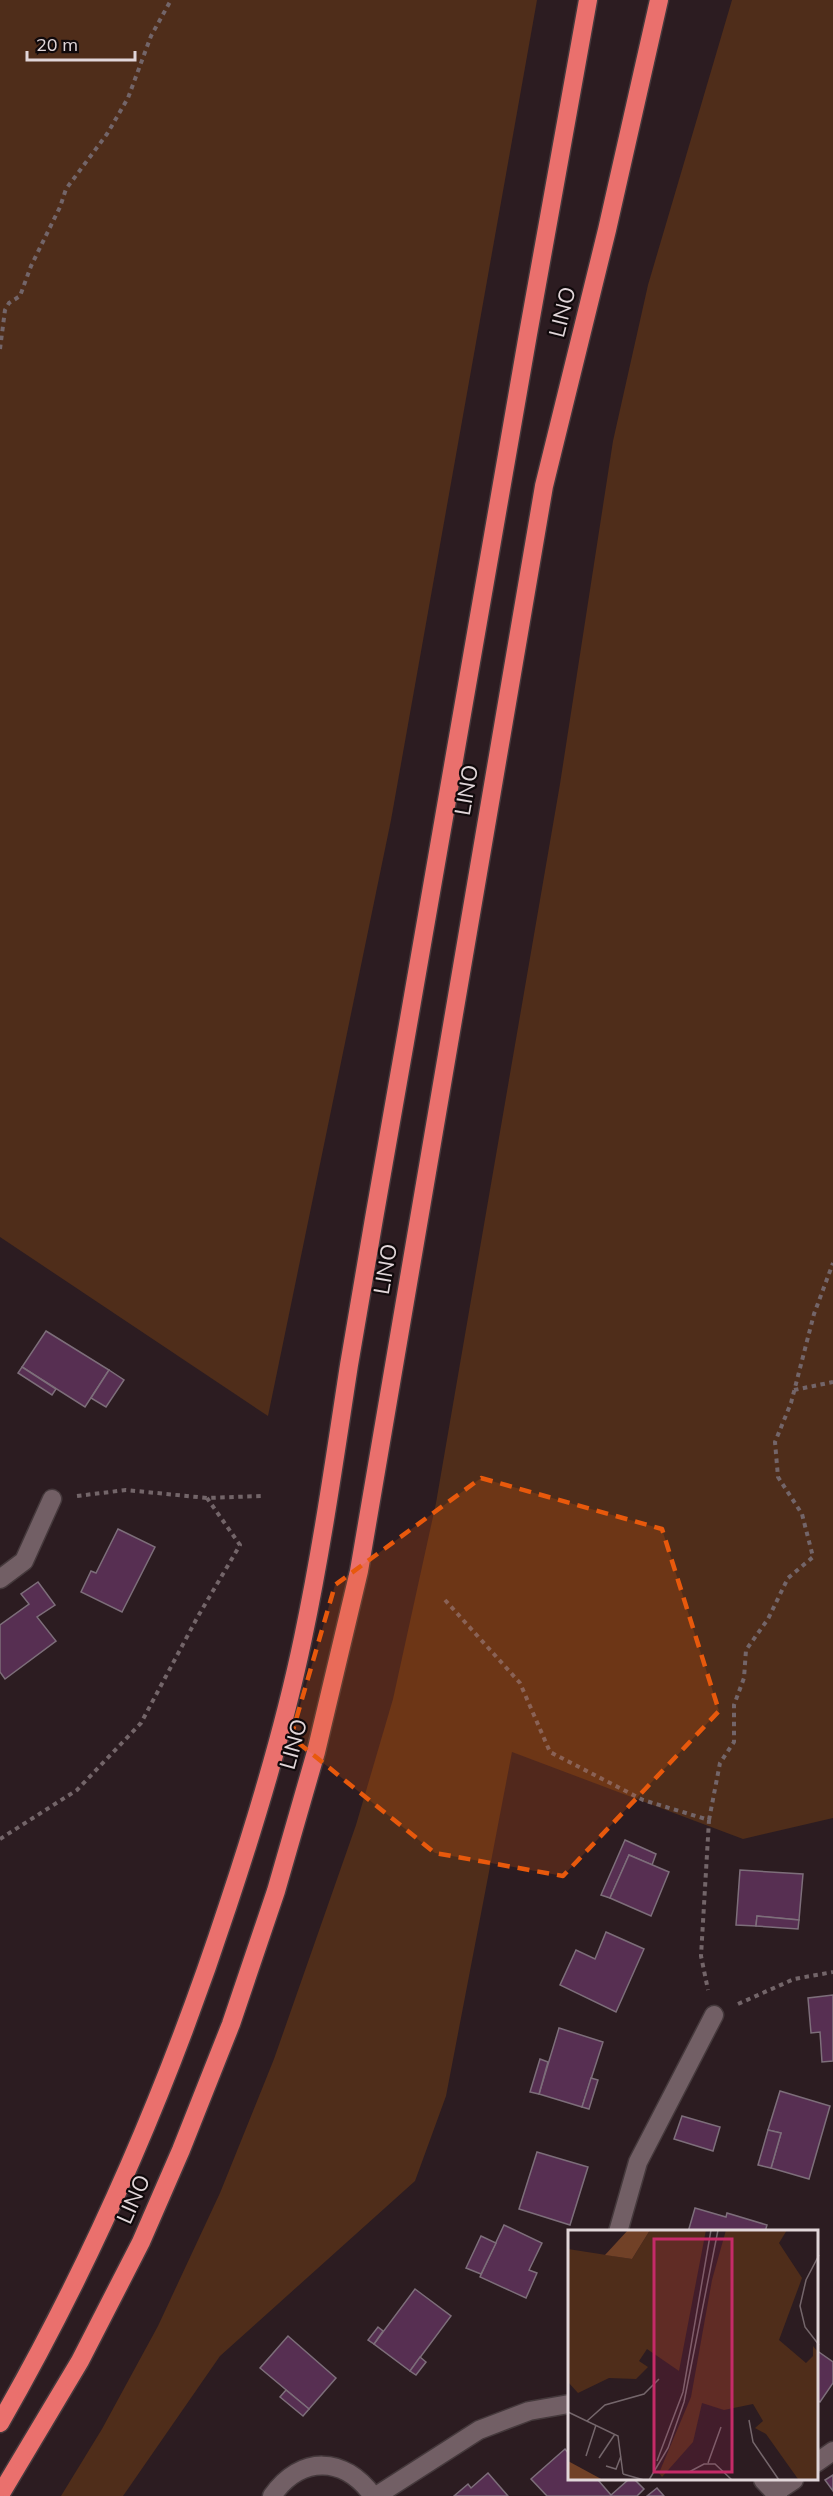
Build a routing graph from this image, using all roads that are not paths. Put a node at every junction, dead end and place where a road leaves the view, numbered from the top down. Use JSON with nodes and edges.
{"nodes":[{"id":1,"x":588,"y":0,"type":"edge"},
{"id":2,"x":659,"y":0,"type":"edge"},
{"id":3,"x":52,"y":1499,"type":"road end"},
{"id":4,"x":0,"y":1579,"type":"edge"},
{"id":5,"x":714,"y":2015,"type":"road end"},
{"id":6,"x":619,"y":2230,"type":"edge"},
{"id":7,"x":568,"y":2404,"type":"edge"},
{"id":8,"x":0,"y":2423,"type":"edge"},
{"id":9,"x":833,"y":2451,"type":"edge"},
{"id":10,"x":818,"y":2462,"type":"edge"},
{"id":11,"x":792,"y":2481,"type":"edge"},
{"id":12,"x":773,"y":2489,"type":"edge"},
{"id":13,"x":0,"y":2495,"type":"edge"},
{"id":14,"x":272,"y":2496,"type":"edge"},
{"id":15,"x":374,"y":2496,"type":"edge"}],
"edges":[{"from":1,"to":8,"type":"highway","name":"LINO"},
{"from":2,"to":13,"type":"highway","name":"LINO"},
{"from":3,"to":4,"type":"street"},
{"from":5,"to":6,"type":"street"},
{"from":7,"to":15,"type":"street"},
{"from":9,"to":10,"type":"street"},
{"from":11,"to":12,"type":"street"},
{"from":14,"to":15,"type":"street"}]}
